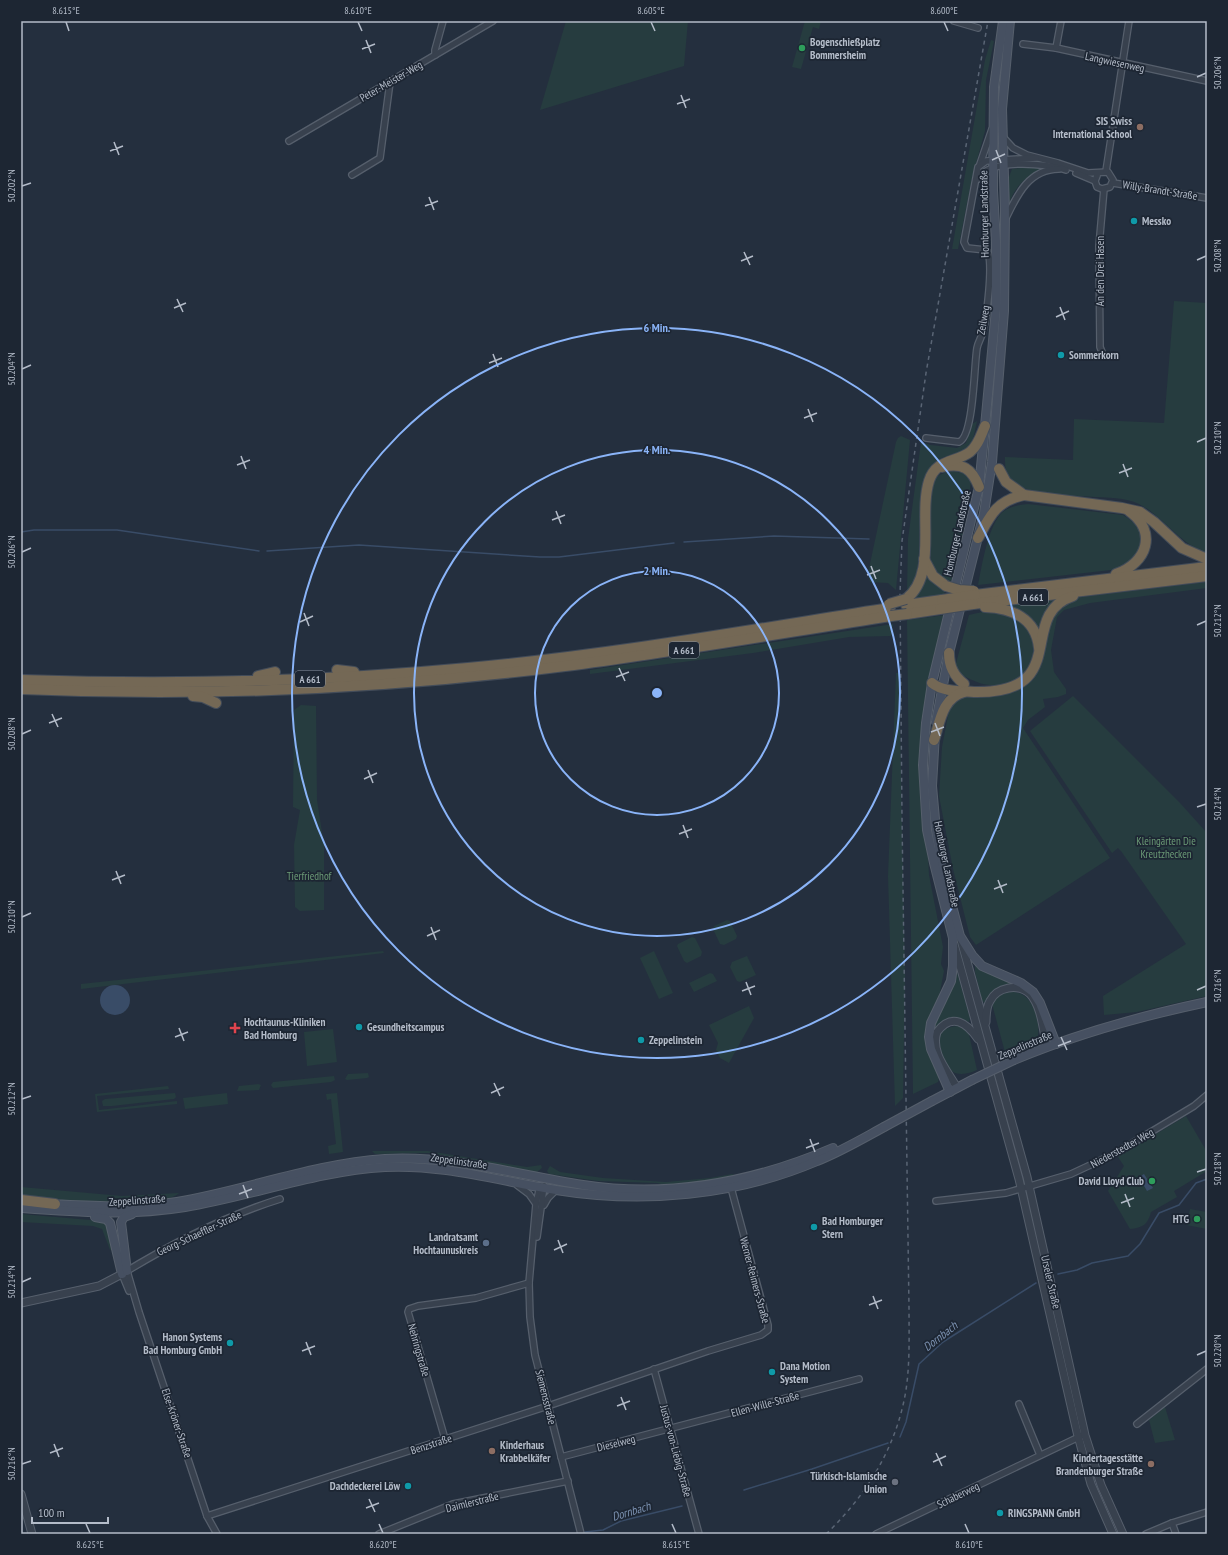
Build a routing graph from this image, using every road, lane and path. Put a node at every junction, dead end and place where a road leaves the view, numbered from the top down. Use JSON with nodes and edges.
{"nodes":[{"id":1,"x":443,"y":21,"type":"edge"},
{"id":2,"x":493,"y":21,"type":"edge"},
{"id":3,"x":954,"y":21,"type":"edge"},
{"id":4,"x":1003,"y":21,"type":"edge"},
{"id":5,"x":1010,"y":21,"type":"edge"},
{"id":6,"x":1061,"y":21,"type":"edge"},
{"id":7,"x":1129,"y":21,"type":"edge"},
{"id":8,"x":978,"y":28,"type":"dead end"},
{"id":9,"x":1023,"y":44,"type":"dead end"},
{"id":10,"x":1056,"y":48,"type":"junction"},
{"id":11,"x":435,"y":55,"type":"junction"},
{"id":12,"x":1122,"y":63,"type":"junction"},
{"id":13,"x":1207,"y":81,"type":"edge"},
{"id":14,"x":390,"y":82,"type":"junction"},
{"id":15,"x":993,"y":126,"type":"junction"},
{"id":16,"x":1002,"y":135,"type":"junction"},
{"id":17,"x":289,"y":141,"type":"dead end"},
{"id":18,"x":1036,"y":158,"type":"junction"},
{"id":19,"x":980,"y":164,"type":"junction"},
{"id":20,"x":998,"y":164,"type":"junction"},
{"id":21,"x":1063,"y":169,"type":"junction"},
{"id":22,"x":1106,"y":171,"type":"junction"},
{"id":23,"x":1098,"y":173,"type":"junction"},
{"id":24,"x":352,"y":176,"type":"dead end"},
{"id":25,"x":977,"y":181,"type":"junction"},
{"id":26,"x":1095,"y":181,"type":"junction"},
{"id":27,"x":1113,"y":183,"type":"junction"},
{"id":28,"x":1104,"y":190,"type":"junction"},
{"id":29,"x":1207,"y":198,"type":"edge"},
{"id":30,"x":1005,"y":220,"type":"junction"},
{"id":31,"x":1102,"y":352,"type":"dead end"},
{"id":32,"x":985,"y":426,"type":"junction"},
{"id":33,"x":995,"y":437,"type":"junction"},
{"id":34,"x":926,"y":438,"type":"dead end"},
{"id":35,"x":999,"y":469,"type":"joint"},
{"id":36,"x":935,"y":471,"type":"junction"},
{"id":37,"x":979,"y":487,"type":"junction"},
{"id":38,"x":1024,"y":495,"type":"junction"},
{"id":39,"x":1122,"y":508,"type":"junction"},
{"id":40,"x":978,"y":538,"type":"junction"},
{"id":41,"x":924,"y":557,"type":"junction"},
{"id":42,"x":1207,"y":559,"type":"edge"},
{"id":43,"x":1207,"y":567,"type":"edge"},
{"id":44,"x":1207,"y":576,"type":"edge"},
{"id":45,"x":1097,"y":580,"type":"junction"},
{"id":46,"x":1092,"y":589,"type":"junction"},
{"id":47,"x":974,"y":599,"type":"junction"},
{"id":48,"x":941,"y":604,"type":"junction"},
{"id":49,"x":906,"y":606,"type":"junction"},
{"id":50,"x":890,"y":609,"type":"junction"},
{"id":51,"x":1040,"y":652,"type":"junction"},
{"id":52,"x":949,"y":654,"type":"junction"},
{"id":53,"x":337,"y":670,"type":"dead end"},
{"id":54,"x":275,"y":672,"type":"dead end"},
{"id":55,"x":399,"y":674,"type":"junction"},
{"id":56,"x":21,"y":680,"type":"edge"},
{"id":57,"x":222,"y":682,"type":"junction"},
{"id":58,"x":939,"y":684,"type":"junction"},
{"id":59,"x":300,"y":688,"type":"junction"},
{"id":60,"x":964,"y":688,"type":"junction"},
{"id":61,"x":21,"y":689,"type":"edge"},
{"id":62,"x":146,"y":692,"type":"junction"},
{"id":63,"x":279,"y":696,"type":"dead end"},
{"id":64,"x":216,"y":703,"type":"dead end"},
{"id":65,"x":934,"y":740,"type":"junction"},
{"id":66,"x":956,"y":937,"type":"junction"},
{"id":67,"x":1207,"y":1002,"type":"edge"},
{"id":68,"x":985,"y":1028,"type":"junction"},
{"id":69,"x":981,"y":1042,"type":"junction"},
{"id":70,"x":1056,"y":1044,"type":"junction"},
{"id":71,"x":1047,"y":1047,"type":"junction"},
{"id":72,"x":953,"y":1090,"type":"junction"},
{"id":73,"x":1207,"y":1096,"type":"edge"},
{"id":74,"x":544,"y":1178,"type":"junction"},
{"id":75,"x":512,"y":1181,"type":"junction"},
{"id":76,"x":730,"y":1185,"type":"junction"},
{"id":77,"x":1030,"y":1187,"type":"junction"},
{"id":78,"x":542,"y":1188,"type":"junction"},
{"id":79,"x":1022,"y":1189,"type":"junction"},
{"id":80,"x":556,"y":1190,"type":"junction"},
{"id":81,"x":280,"y":1199,"type":"dead end"},
{"id":82,"x":21,"y":1201,"type":"edge"},
{"id":83,"x":936,"y":1201,"type":"dead end"},
{"id":84,"x":55,"y":1204,"type":"joint"},
{"id":85,"x":536,"y":1204,"type":"junction"},
{"id":86,"x":21,"y":1208,"type":"edge"},
{"id":87,"x":542,"y":1209,"type":"junction"},
{"id":88,"x":41,"y":1210,"type":"junction"},
{"id":89,"x":136,"y":1212,"type":"junction"},
{"id":90,"x":118,"y":1255,"type":"junction"},
{"id":91,"x":532,"y":1258,"type":"junction"},
{"id":92,"x":125,"y":1273,"type":"junction"},
{"id":93,"x":109,"y":1282,"type":"junction"},
{"id":94,"x":529,"y":1284,"type":"junction"},
{"id":95,"x":21,"y":1303,"type":"edge"},
{"id":96,"x":654,"y":1369,"type":"junction"},
{"id":97,"x":1207,"y":1369,"type":"edge"},
{"id":98,"x":859,"y":1378,"type":"dead end"},
{"id":99,"x":1019,"y":1404,"type":"dead end"},
{"id":100,"x":548,"y":1406,"type":"junction"},
{"id":101,"x":1136,"y":1424,"type":"dead end"},
{"id":102,"x":671,"y":1429,"type":"junction"},
{"id":103,"x":1082,"y":1436,"type":"junction"},
{"id":104,"x":445,"y":1439,"type":"junction"},
{"id":105,"x":1040,"y":1455,"type":"junction"},
{"id":106,"x":561,"y":1457,"type":"junction"},
{"id":107,"x":568,"y":1481,"type":"junction"},
{"id":108,"x":21,"y":1494,"type":"edge"},
{"id":109,"x":1207,"y":1512,"type":"edge"},
{"id":110,"x":207,"y":1516,"type":"junction"},
{"id":111,"x":1172,"y":1523,"type":"junction"},
{"id":112,"x":32,"y":1534,"type":"edge"},
{"id":113,"x":217,"y":1534,"type":"edge"},
{"id":114,"x":379,"y":1534,"type":"edge"},
{"id":115,"x":582,"y":1534,"type":"edge"},
{"id":116,"x":699,"y":1534,"type":"edge"},
{"id":117,"x":876,"y":1534,"type":"edge"},
{"id":118,"x":1113,"y":1534,"type":"edge"},
{"id":119,"x":1123,"y":1534,"type":"edge"},
{"id":120,"x":1146,"y":1534,"type":"edge"},
{"id":121,"x":1176,"y":1534,"type":"edge"}],
"edges":[{"from":1,"to":11,"type":"street"},
{"from":2,"to":11,"type":"street","name":"Peter-Meister-Weg"},
{"from":3,"to":8,"type":"street"},
{"from":4,"to":15,"type":"main road","name":"Homburger Landstraße"},
{"from":5,"to":16,"type":"main road","name":"Homburger Landstraße"},
{"from":6,"to":10,"type":"street"},
{"from":7,"to":12,"type":"street"},
{"from":9,"to":10,"type":"street","name":"Langwiesenweg"},
{"from":10,"to":12,"type":"street","name":"Langwiesenweg"},
{"from":11,"to":14,"type":"street","name":"Peter-Meister-Weg"},
{"from":12,"to":13,"type":"street","name":"Langwiesenweg"},
{"from":12,"to":22,"type":"street"},
{"from":14,"to":17,"type":"street","name":"Peter-Meister-Weg"},
{"from":14,"to":24,"type":"street"},
{"from":15,"to":19,"type":"street","name":"Zeilweg"},
{"from":15,"to":20,"type":"main road","name":"Homburger Landstraße"},
{"from":16,"to":18,"type":"street"},
{"from":16,"to":20,"type":"main road","name":"Homburger Landstraße"},
{"from":18,"to":20,"type":"street"},
{"from":18,"to":23,"type":"street"},
{"from":19,"to":20,"type":"street"},
{"from":19,"to":25,"type":"street","name":"Zeilweg"},
{"from":20,"to":21,"type":"street"},
{"from":20,"to":25,"type":"street"},
{"from":20,"to":30,"type":"main road","name":"Homburger Landstraße"},
{"from":20,"to":32,"type":"main road","name":"Homburger Landstraße"},
{"from":21,"to":26,"type":"street"},
{"from":21,"to":30,"type":"street"},
{"from":22,"to":23,"type":"street"},
{"from":22,"to":27,"type":"street"},
{"from":23,"to":26,"type":"street"},
{"from":25,"to":34,"type":"street","name":"Zeilweg"},
{"from":26,"to":28,"type":"street"},
{"from":27,"to":28,"type":"street"},
{"from":27,"to":29,"type":"street","name":"Willy-Brandt-Straße"},
{"from":28,"to":31,"type":"street","name":"An den Drei Hasen"},
{"from":30,"to":33,"type":"main road","name":"Homburger Landstraße"},
{"from":32,"to":36,"type":"highway"},
{"from":32,"to":37,"type":"main road","name":"Homburger Landstraße"},
{"from":33,"to":35,"type":"main road"},
{"from":33,"to":40,"type":"main road","name":"Homburger Landstraße"},
{"from":35,"to":38,"type":"highway"},
{"from":36,"to":37,"type":"highway"},
{"from":36,"to":41,"type":"highway"},
{"from":37,"to":58,"type":"main road","name":"Homburger Landstraße"},
{"from":38,"to":39,"type":"highway"},
{"from":38,"to":40,"type":"highway"},
{"from":39,"to":42,"type":"highway"},
{"from":39,"to":45,"type":"highway"},
{"from":40,"to":52,"type":"main road","name":"Homburger Landstraße"},
{"from":41,"to":47,"type":"highway","bridge":true},
{"from":41,"to":49,"type":"highway"},
{"from":43,"to":45,"type":"highway","number":"A 661"},
{"from":44,"to":46,"type":"highway","number":"A 661"},
{"from":45,"to":47,"type":"highway","number":"A 661"},
{"from":46,"to":47,"type":"highway","number":"A 661"},
{"from":46,"to":51,"type":"highway"},
{"from":47,"to":48,"type":"highway","number":"A 661","bridge":true},
{"from":47,"to":48,"type":"highway","number":"A 661","bridge":true},
{"from":47,"to":51,"type":"highway","number":"A 661"},
{"from":48,"to":49,"type":"highway","number":"A 661"},
{"from":49,"to":50,"type":"highway","number":"A 661","bridge":true},
{"from":49,"to":50,"type":"highway","bridge":true},
{"from":50,"to":55,"type":"highway","number":"A 661"},
{"from":50,"to":59,"type":"highway","number":"A 661"},
{"from":51,"to":60,"type":"highway"},
{"from":52,"to":58,"type":"main road","name":"Homburger Landstraße"},
{"from":52,"to":60,"type":"highway"},
{"from":53,"to":55,"type":"highway"},
{"from":54,"to":57,"type":"highway"},
{"from":55,"to":57,"type":"highway","number":"A 661"},
{"from":56,"to":57,"type":"highway","number":"A 661"},
{"from":58,"to":60,"type":"highway"},
{"from":58,"to":65,"type":"main road","name":"Homburger Landstraße"},
{"from":58,"to":66,"type":"main road","name":"Homburger Landstraße"},
{"from":59,"to":62,"type":"highway","number":"A 661"},
{"from":59,"to":63,"type":"highway"},
{"from":60,"to":65,"type":"highway"},
{"from":61,"to":62,"type":"highway","number":"A 661"},
{"from":62,"to":64,"type":"highway"},
{"from":65,"to":66,"type":"main road","name":"Homburger Landstraße"},
{"from":66,"to":68,"type":"street","name":"Homburger Landstraße"},
{"from":66,"to":69,"type":"street","name":"Homburger Landstraße"},
{"from":66,"to":70,"type":"main road"},
{"from":66,"to":72,"type":"main road"},
{"from":67,"to":70,"type":"main road","name":"Zeppelinstraße"},
{"from":68,"to":71,"type":"street"},
{"from":68,"to":77,"type":"street","name":"Urseler Straße"},
{"from":69,"to":72,"type":"street"},
{"from":69,"to":79,"type":"street","name":"Urseler Straße"},
{"from":70,"to":71,"type":"main road","name":"Zeppelinstraße"},
{"from":71,"to":72,"type":"main road","name":"Zeppelinstraße","bridge":true},
{"from":72,"to":76,"type":"main road","name":"Zeppelinstraße","bridge":true},
{"from":73,"to":77,"type":"street","name":"Niederstedter Weg"},
{"from":74,"to":76,"type":"main road","name":"Zeppelinstraße"},
{"from":74,"to":78,"type":"street","name":"Siemensstraße"},
{"from":74,"to":84,"type":"main road","name":"Zeppelinstraße"},
{"from":75,"to":78,"type":"main road","name":"Zeppelinstraße"},
{"from":75,"to":85,"type":"street"},
{"from":75,"to":89,"type":"main road","name":"Zeppelinstraße"},
{"from":76,"to":80,"type":"main road","name":"Zeppelinstraße"},
{"from":76,"to":96,"type":"street","name":"Werner-Reimers-Straße"},
{"from":77,"to":79,"type":"street","name":"Niederstedter Weg"},
{"from":77,"to":103,"type":"street","name":"Urseler Straße"},
{"from":78,"to":80,"type":"main road","name":"Zeppelinstraße"},
{"from":78,"to":85,"type":"street","name":"Siemensstraße"},
{"from":78,"to":87,"type":"street","name":"Siemensstraße"},
{"from":79,"to":83,"type":"street","name":"Niederstedter Weg"},
{"from":79,"to":103,"type":"street","name":"Urseler Straße"},
{"from":80,"to":87,"type":"street","name":"Siemensstraße"},
{"from":81,"to":92,"type":"street","name":"Georg-Schaeffler-Straße"},
{"from":82,"to":84,"type":"highway"},
{"from":85,"to":91,"type":"street","name":"Siemensstraße"},
{"from":86,"to":88,"type":"main road","name":"Zeppelinstraße"},
{"from":87,"to":91,"type":"street","name":"Siemensstraße"},
{"from":88,"to":89,"type":"main road","name":"Zeppelinstraße"},
{"from":88,"to":90,"type":"main road"},
{"from":89,"to":92,"type":"main road"},
{"from":90,"to":92,"type":"main road"},
{"from":90,"to":93,"type":"street"},
{"from":91,"to":94,"type":"street","name":"Siemensstraße"},
{"from":92,"to":93,"type":"street"},
{"from":92,"to":110,"type":"street","name":"Else-Kröner-Straße"},
{"from":93,"to":95,"type":"street"},
{"from":94,"to":100,"type":"street","name":"Siemensstraße"},
{"from":94,"to":104,"type":"street","name":"Nehringstraße"},
{"from":96,"to":100,"type":"street","name":"Benzstraße"},
{"from":96,"to":102,"type":"street","name":"Justus-von-Liebig-Straße"},
{"from":97,"to":101,"type":"street"},
{"from":98,"to":102,"type":"street","name":"Ellen-Wille-Straße"},
{"from":99,"to":105,"type":"street"},
{"from":100,"to":104,"type":"street","name":"Benzstraße"},
{"from":100,"to":106,"type":"street","name":"Siemensstraße"},
{"from":102,"to":106,"type":"street","name":"Dieselweg"},
{"from":102,"to":116,"type":"street","name":"Justus-von-Liebig-Straße"},
{"from":103,"to":105,"type":"street","name":"Schaberweg"},
{"from":103,"to":118,"type":"street","name":"Urseler Straße"},
{"from":103,"to":119,"type":"street","name":"Urseler Straße"},
{"from":104,"to":110,"type":"street","name":"Benzstraße"},
{"from":105,"to":117,"type":"street","name":"Schaberweg"},
{"from":106,"to":107,"type":"street","name":"Siemensstraße"},
{"from":107,"to":114,"type":"street","name":"Daimlerstraße"},
{"from":107,"to":115,"type":"street","name":"Siemensstraße"},
{"from":108,"to":112,"type":"street"},
{"from":109,"to":111,"type":"street"},
{"from":110,"to":113,"type":"street","name":"Else-Kröner-Straße"},
{"from":111,"to":120,"type":"street"},
{"from":111,"to":121,"type":"street"}]}
